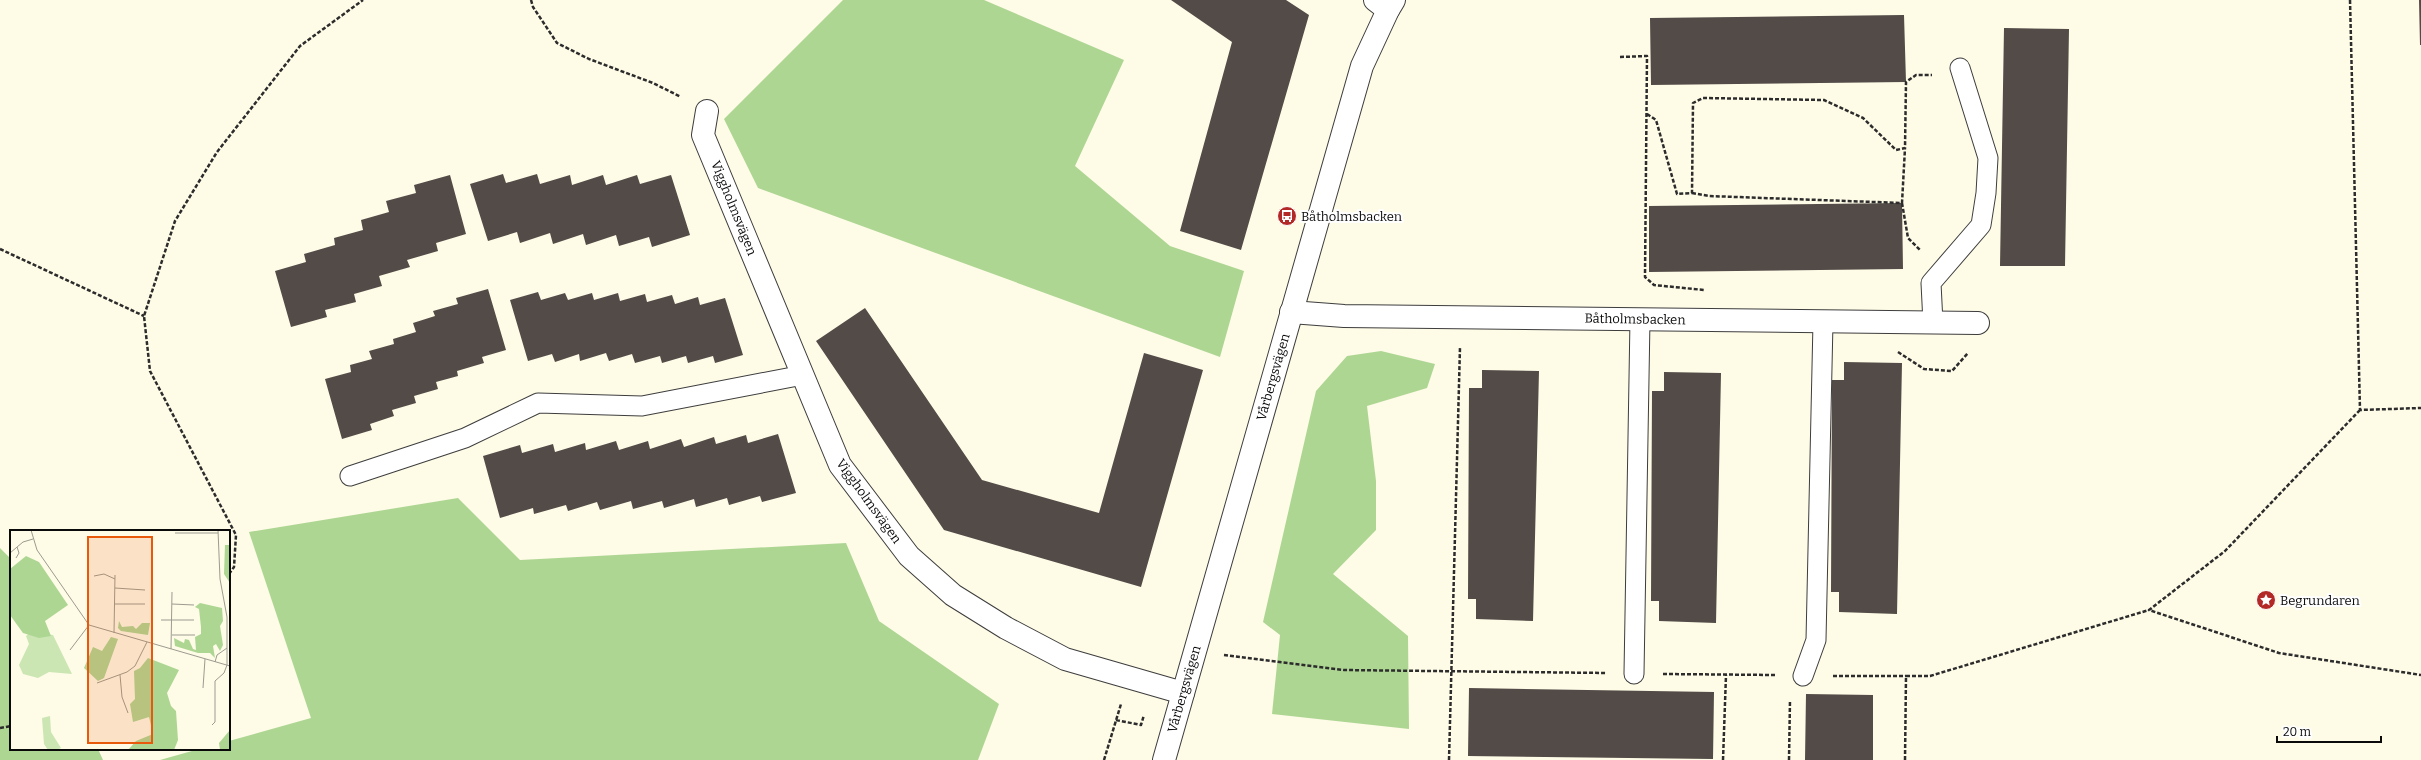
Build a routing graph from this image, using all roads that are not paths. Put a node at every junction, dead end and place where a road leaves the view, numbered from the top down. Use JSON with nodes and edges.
{"nodes":[{"id":1,"x":1386,"y":3,"type":"edge"},
{"id":2,"x":1960,"y":68,"type":"road end"},
{"id":3,"x":707,"y":111,"type":"road end"},
{"id":4,"x":1291,"y":312,"type":"junction"},
{"id":5,"x":1640,"y":319,"type":"junction"},
{"id":6,"x":1822,"y":322,"type":"junction"},
{"id":7,"x":1933,"y":323,"type":"junction"},
{"id":8,"x":1978,"y":323,"type":"dead end"},
{"id":9,"x":803,"y":375,"type":"junction"},
{"id":10,"x":350,"y":476,"type":"dead end"},
{"id":11,"x":1634,"y":674,"type":"road end"},
{"id":12,"x":1803,"y":676,"type":"road end"},
{"id":13,"x":1183,"y":693,"type":"junction"},
{"id":14,"x":1164,"y":760,"type":"edge"}],
"edges":[{"from":1,"to":4,"type":"street","name":"Vårbergsvägen"},
{"from":2,"to":7,"type":"lane"},
{"from":3,"to":9,"type":"street","name":"Viggholmsvägen"},
{"from":4,"to":5,"type":"street","name":"Båtholmsbacken"},
{"from":4,"to":13,"type":"street","name":"Vårbergsvägen"},
{"from":5,"to":6,"type":"street","name":"Båtholmsbacken"},
{"from":5,"to":11,"type":"lane"},
{"from":6,"to":7,"type":"street","name":"Båtholmsbacken"},
{"from":6,"to":12,"type":"lane"},
{"from":7,"to":8,"type":"street","name":"Båtholmsbacken"},
{"from":9,"to":10,"type":"lane"},
{"from":9,"to":13,"type":"street","name":"Viggholmsvägen"},
{"from":13,"to":14,"type":"street","name":"Vårbergsvägen"}]}
